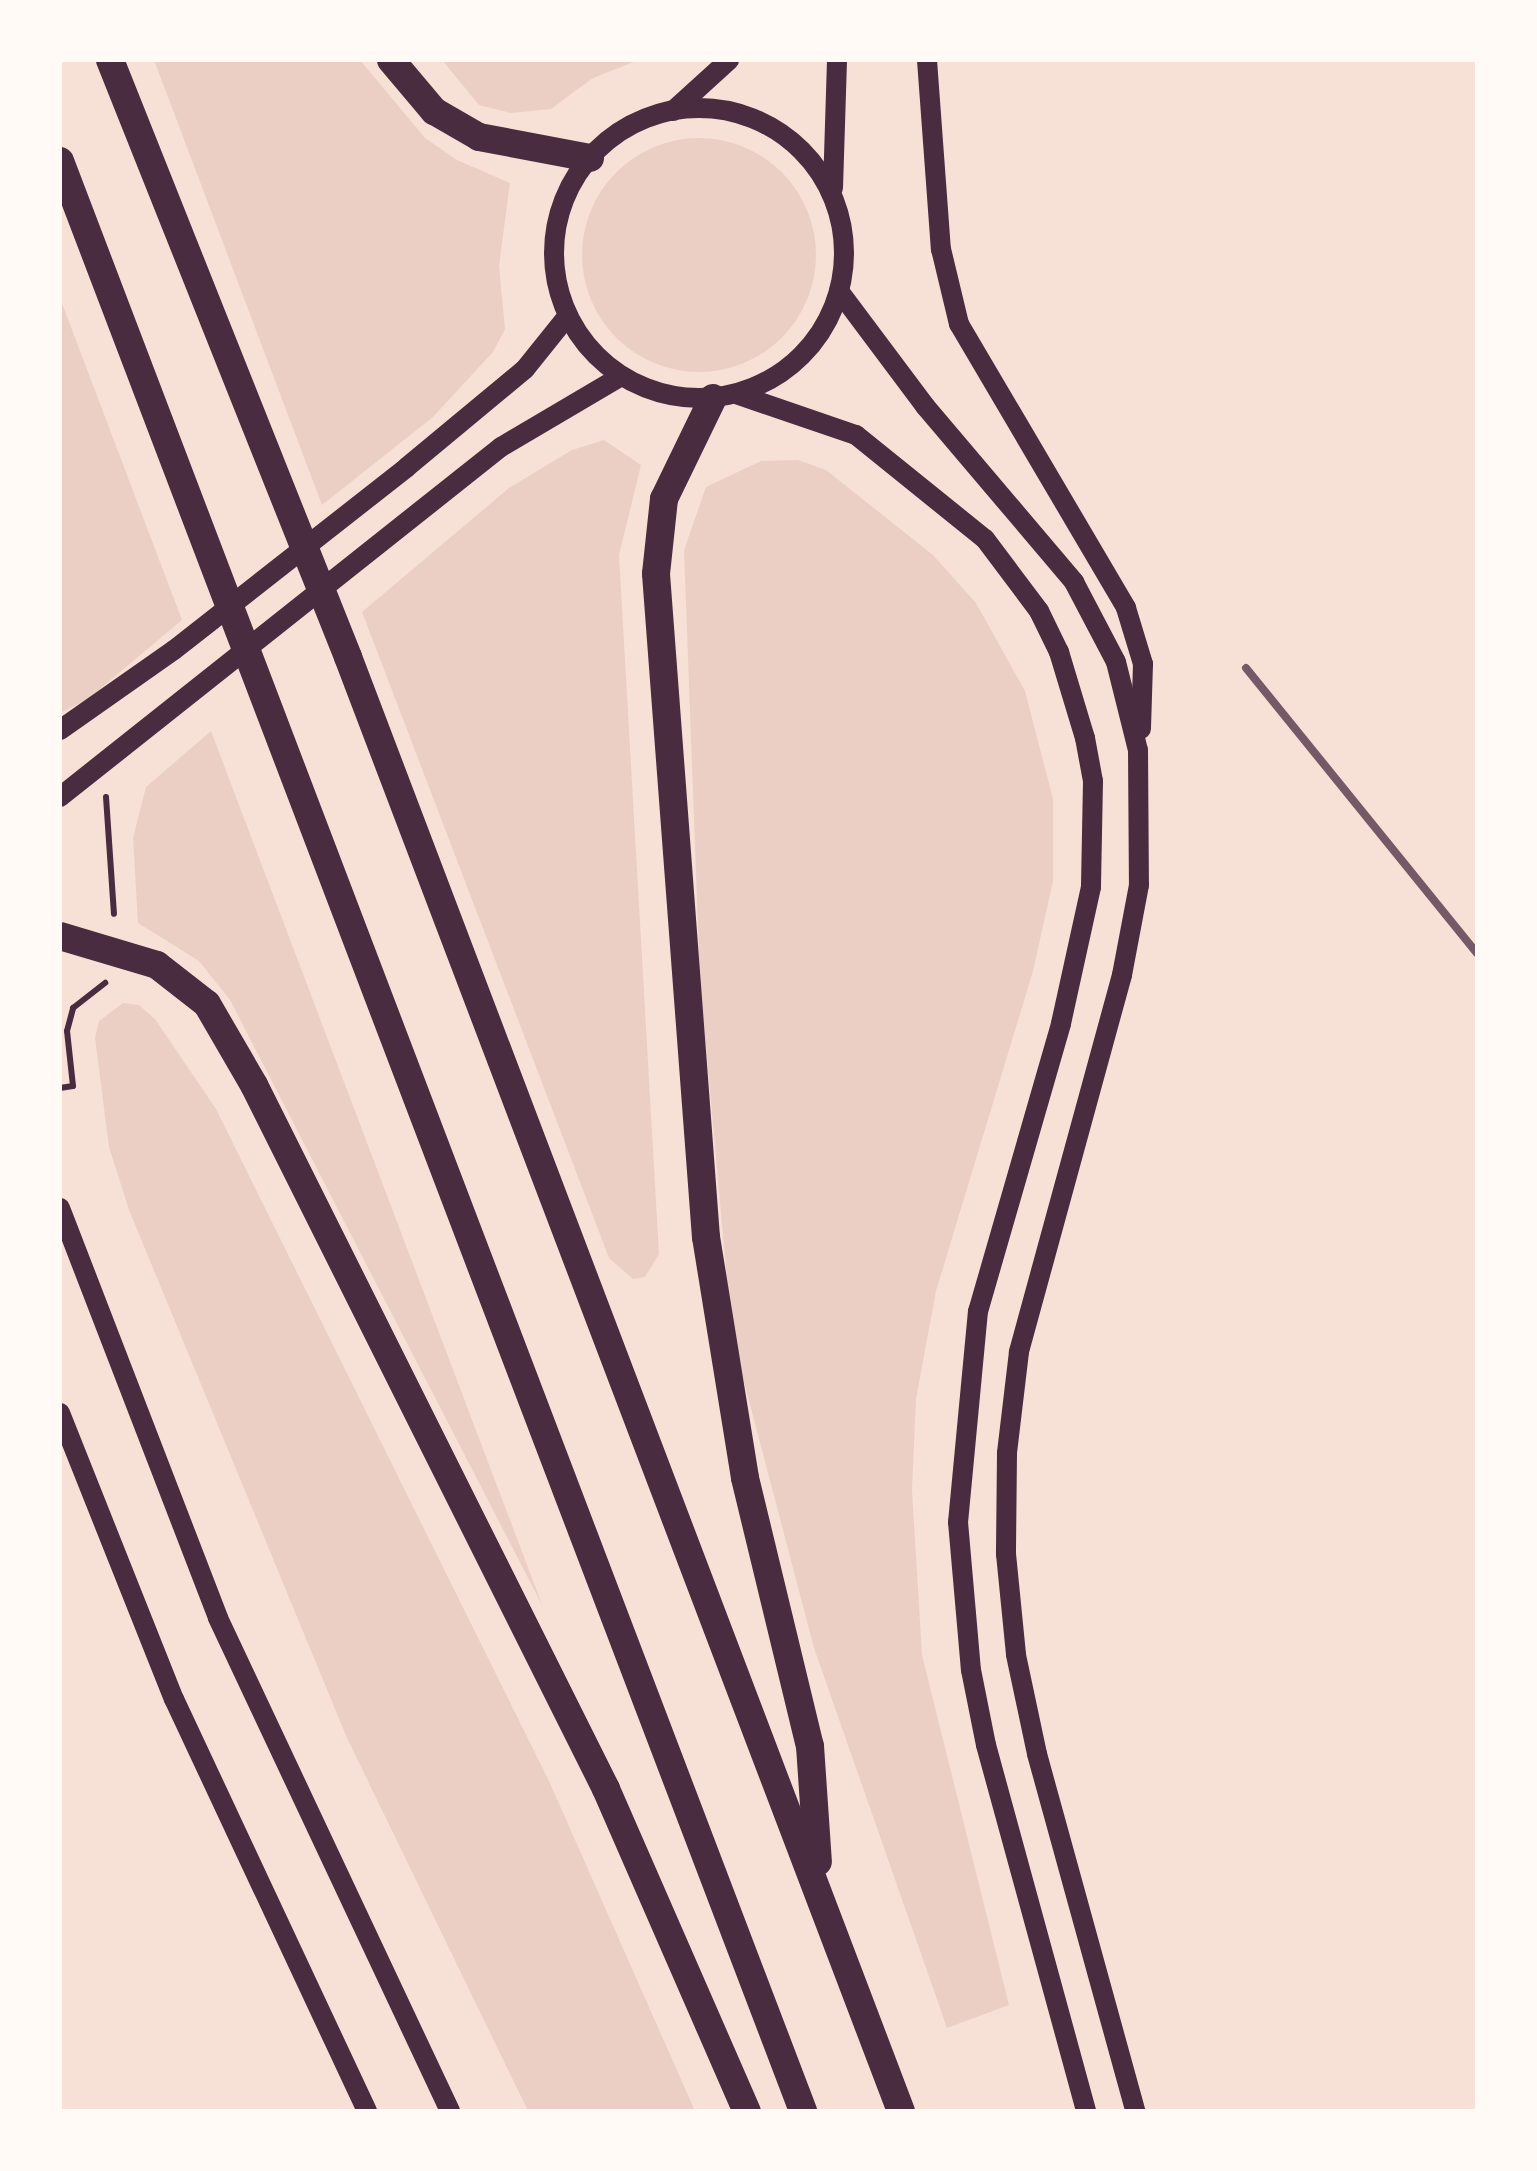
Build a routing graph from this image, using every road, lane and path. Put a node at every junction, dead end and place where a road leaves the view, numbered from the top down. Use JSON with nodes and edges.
{"nodes":[{"id":1,"x":110,"y":60,"type":"edge"},
{"id":2,"x":391,"y":60,"type":"edge"},
{"id":3,"x":729,"y":60,"type":"edge"},
{"id":4,"x":837,"y":60,"type":"edge"},
{"id":5,"x":928,"y":60,"type":"edge"},
{"id":6,"x":673,"y":110,"type":"junction"},
{"id":7,"x":590,"y":158,"type":"junction"},
{"id":8,"x":60,"y":161,"type":"edge"},
{"id":9,"x":833,"y":195,"type":"junction"},
{"id":10,"x":840,"y":291,"type":"junction"},
{"id":11,"x":566,"y":318,"type":"junction"},
{"id":12,"x":620,"y":377,"type":"junction"},
{"id":13,"x":724,"y":396,"type":"junction"},
{"id":14,"x":1246,"y":668,"type":"dead end"},
{"id":15,"x":60,"y":730,"type":"edge"},
{"id":16,"x":1138,"y":750,"type":"junction"},
{"id":17,"x":87,"y":775,"type":"junction"},
{"id":18,"x":60,"y":796,"type":"edge"},
{"id":19,"x":114,"y":914,"type":"dead end"},
{"id":20,"x":60,"y":936,"type":"edge"},
{"id":21,"x":1477,"y":953,"type":"edge"},
{"id":22,"x":114,"y":982,"type":"dead end"},
{"id":23,"x":60,"y":1088,"type":"edge"},
{"id":24,"x":60,"y":1208,"type":"edge"},
{"id":25,"x":61,"y":1416,"type":"edge"},
{"id":26,"x":820,"y":1894,"type":"junction"},
{"id":27,"x":367,"y":2111,"type":"edge"},
{"id":28,"x":450,"y":2111,"type":"edge"},
{"id":29,"x":747,"y":2111,"type":"edge"},
{"id":30,"x":804,"y":2111,"type":"edge"},
{"id":31,"x":901,"y":2111,"type":"edge"},
{"id":32,"x":1086,"y":2111,"type":"edge"},
{"id":33,"x":1135,"y":2111,"type":"edge"}],
"edges":[{"from":1,"to":26,"type":"highway"},
{"from":2,"to":7,"type":"highway"},
{"from":3,"to":6,"type":"main road"},
{"from":4,"to":9,"type":"main road"},
{"from":5,"to":16,"type":"main road"},
{"from":6,"to":7,"type":"main road"},
{"from":6,"to":9,"type":"main road"},
{"from":7,"to":11,"type":"main road"},
{"from":8,"to":30,"type":"highway"},
{"from":9,"to":10,"type":"main road"},
{"from":10,"to":13,"type":"main road"},
{"from":10,"to":16,"type":"main road"},
{"from":11,"to":12,"type":"main road"},
{"from":11,"to":15,"type":"main road"},
{"from":12,"to":13,"type":"main road"},
{"from":12,"to":17,"type":"main road"},
{"from":13,"to":26,"type":"highway"},
{"from":13,"to":32,"type":"main road"},
{"from":14,"to":21,"type":"lane"},
{"from":16,"to":33,"type":"main road"},
{"from":17,"to":18,"type":"main road"},
{"from":17,"to":19,"type":"path"},
{"from":20,"to":29,"type":"highway"},
{"from":22,"to":23,"type":"path"},
{"from":24,"to":28,"type":"main road"},
{"from":25,"to":27,"type":"main road"},
{"from":26,"to":31,"type":"highway"}]}
